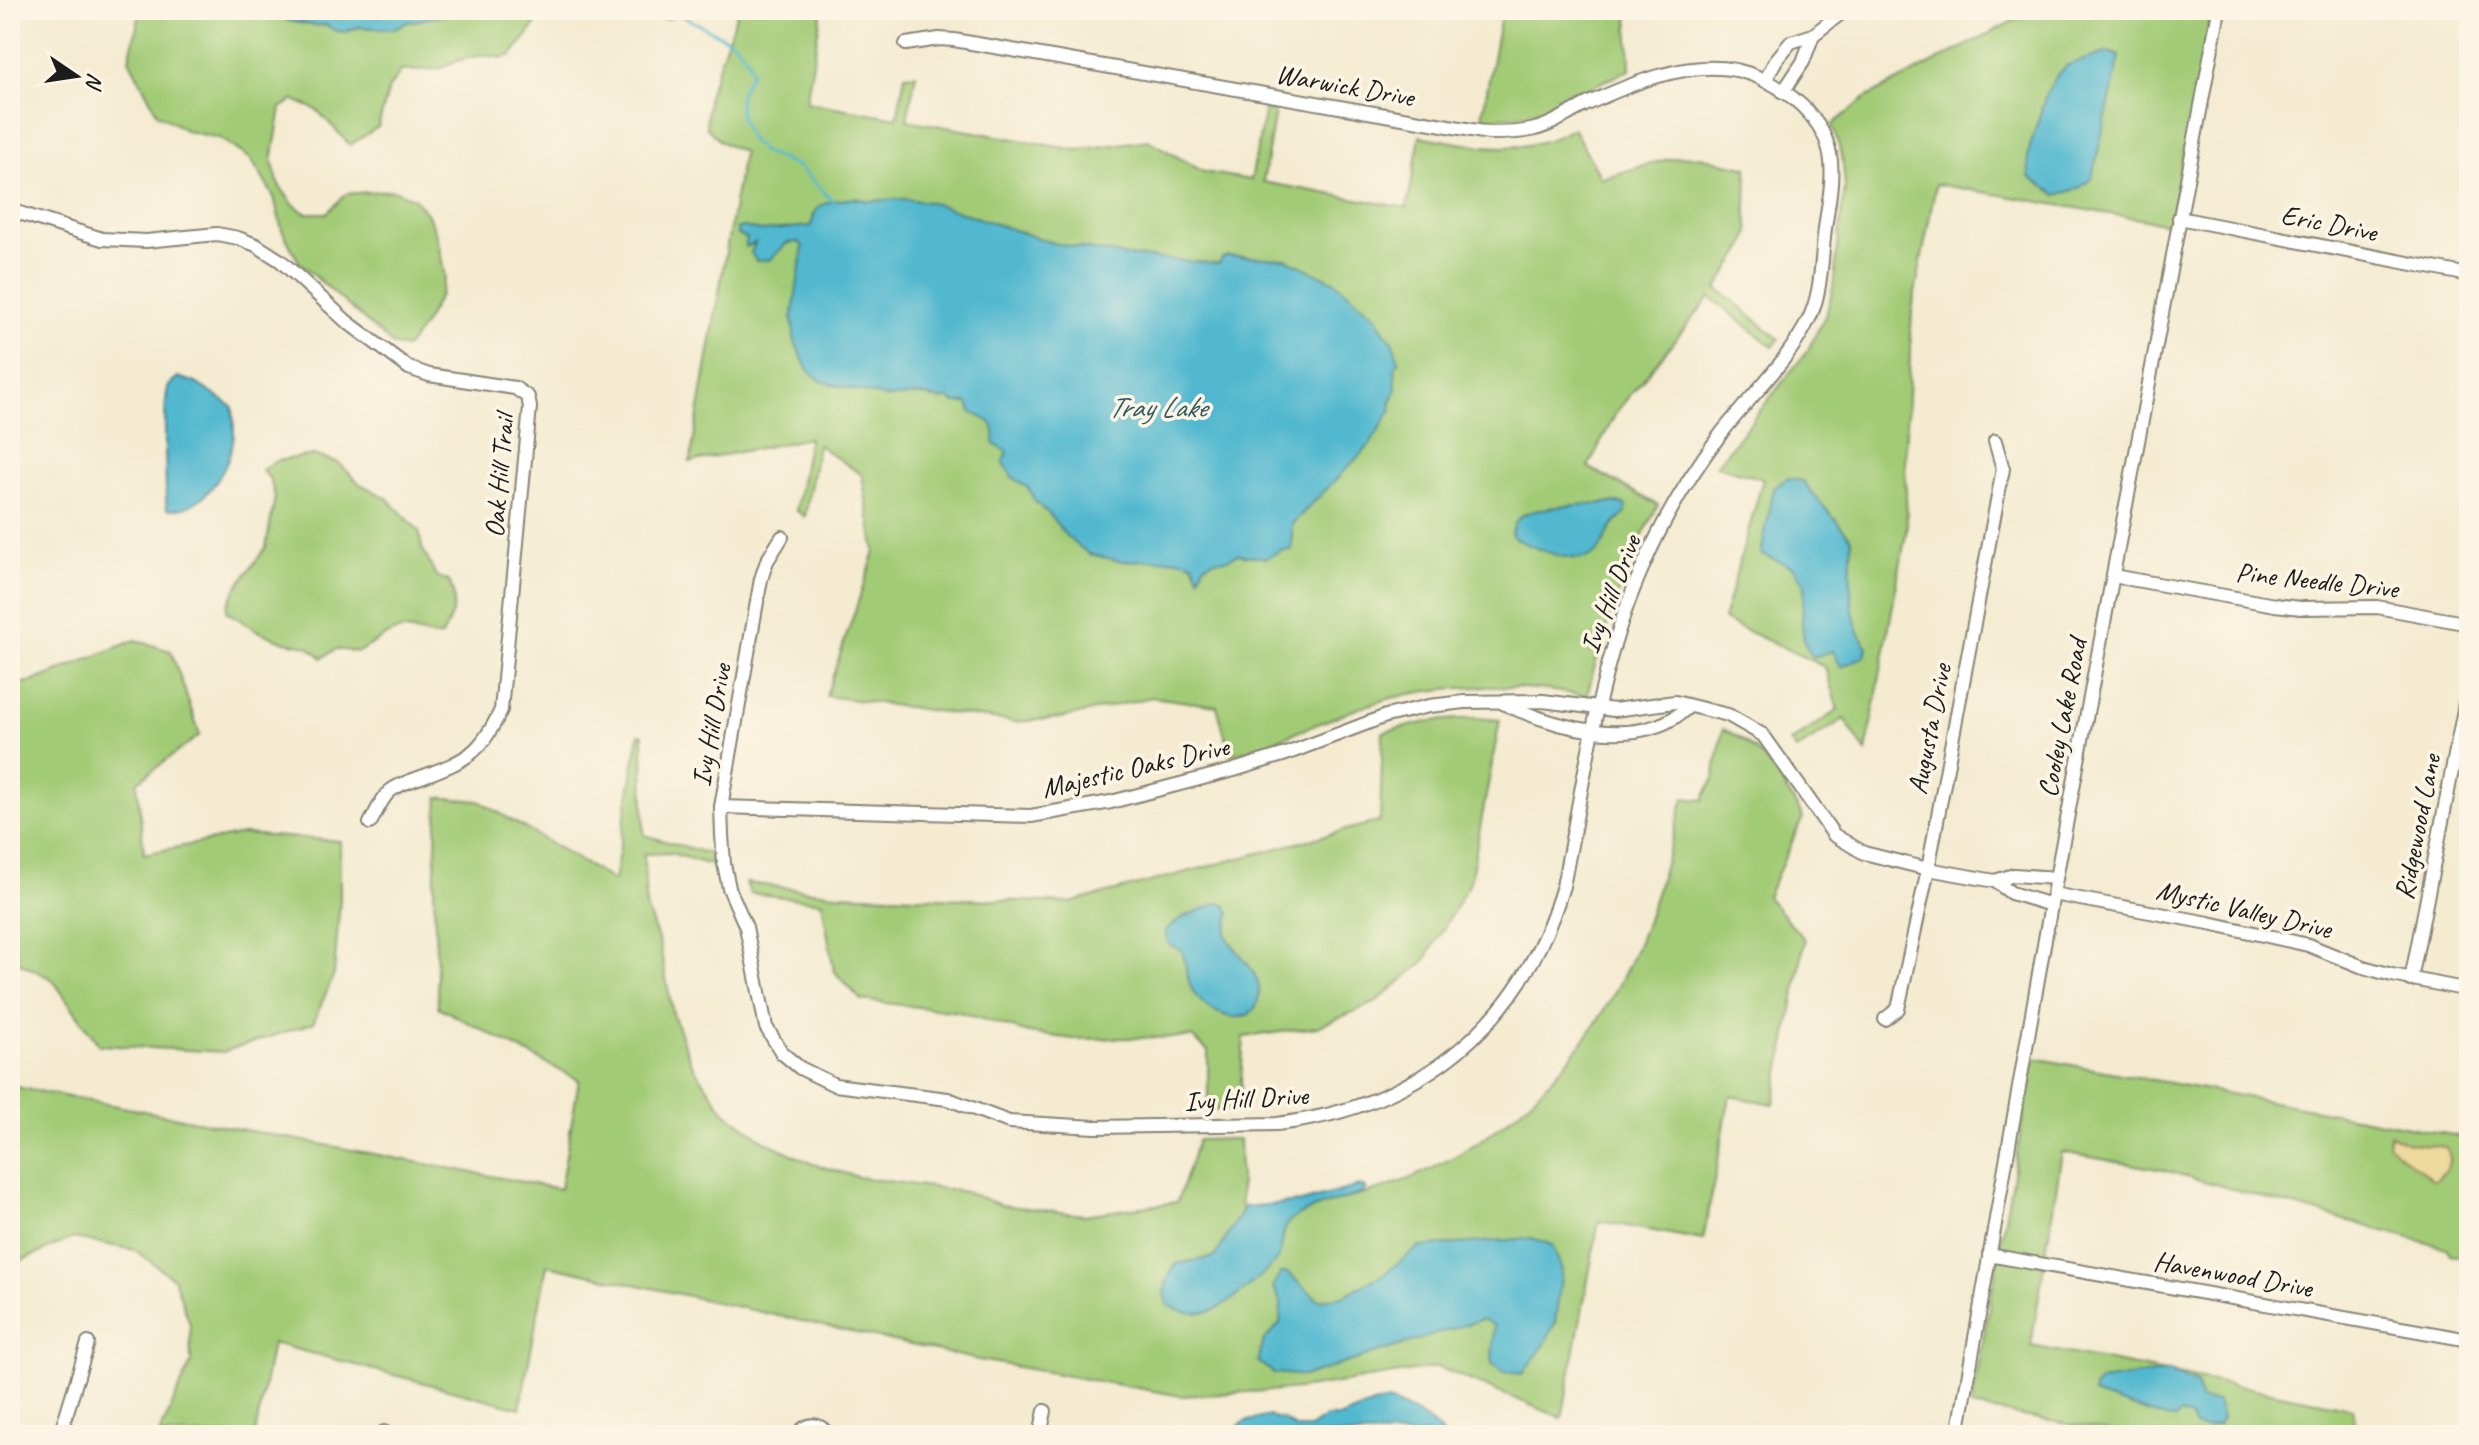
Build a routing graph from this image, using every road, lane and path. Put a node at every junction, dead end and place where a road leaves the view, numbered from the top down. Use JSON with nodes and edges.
{"nodes":[{"id":1,"x":1845,"y":10,"type":"edge"},
{"id":2,"x":2219,"y":10,"type":"edge"},
{"id":3,"x":1813,"y":35,"type":"junction"},
{"id":4,"x":906,"y":44,"type":"dead end"},
{"id":5,"x":1765,"y":81,"type":"junction"},
{"id":6,"x":1783,"y":92,"type":"junction"},
{"id":7,"x":10,"y":210,"type":"edge"},
{"id":8,"x":2179,"y":218,"type":"junction"},
{"id":9,"x":2469,"y":275,"type":"edge"},
{"id":10,"x":1995,"y":441,"type":"dead end"},
{"id":11,"x":782,"y":537,"type":"dead end"},
{"id":12,"x":2113,"y":576,"type":"junction"},
{"id":13,"x":2469,"y":624,"type":"edge"},
{"id":14,"x":2469,"y":684,"type":"edge"},
{"id":15,"x":1501,"y":703,"type":"junction"},
{"id":16,"x":1688,"y":707,"type":"junction"},
{"id":17,"x":1598,"y":709,"type":"junction"},
{"id":18,"x":1592,"y":732,"type":"junction"},
{"id":19,"x":721,"y":807,"type":"junction"},
{"id":20,"x":370,"y":823,"type":"dead end"},
{"id":21,"x":1928,"y":869,"type":"junction"},
{"id":22,"x":2056,"y":878,"type":"junction"},
{"id":23,"x":1995,"y":881,"type":"junction"},
{"id":24,"x":2052,"y":900,"type":"junction"},
{"id":25,"x":2411,"y":980,"type":"junction"},
{"id":26,"x":2469,"y":990,"type":"edge"},
{"id":27,"x":1885,"y":1019,"type":"dead end"},
{"id":28,"x":1989,"y":1255,"type":"junction"},
{"id":29,"x":2469,"y":1340,"type":"edge"},
{"id":30,"x":88,"y":1343,"type":"dead end"},
{"id":31,"x":1045,"y":1411,"type":"dead end"},
{"id":32,"x":60,"y":1435,"type":"edge"},
{"id":33,"x":798,"y":1435,"type":"edge"},
{"id":34,"x":828,"y":1435,"type":"edge"},
{"id":35,"x":1040,"y":1435,"type":"edge"},
{"id":36,"x":1958,"y":1435,"type":"edge"}],
"edges":[{"from":1,"to":3,"type":"street"},
{"from":2,"to":8,"type":"street","name":"Cooley Lake Road"},
{"from":3,"to":5,"type":"street"},
{"from":3,"to":6,"type":"street"},
{"from":4,"to":5,"type":"street","name":"Warwick Drive"},
{"from":5,"to":6,"type":"street","name":"Ivy Hill Drive"},
{"from":6,"to":17,"type":"street","name":"Ivy Hill Drive"},
{"from":7,"to":20,"type":"street","name":"Oak Hill Trail"},
{"from":8,"to":9,"type":"street","name":"Eric Drive"},
{"from":8,"to":12,"type":"street","name":"Cooley Lake Road"},
{"from":10,"to":21,"type":"street","name":"Augusta Drive"},
{"from":11,"to":19,"type":"street","name":"Ivy Hill Drive"},
{"from":12,"to":13,"type":"street","name":"Pine Needle Drive"},
{"from":12,"to":22,"type":"street","name":"Cooley Lake Road"},
{"from":14,"to":25,"type":"street","name":"Ridgewood Lane"},
{"from":15,"to":17,"type":"street","name":"Majestic Oaks Drive"},
{"from":15,"to":18,"type":"street","name":"Majestic Oaks Drive"},
{"from":15,"to":19,"type":"street","name":"Majestic Oaks Drive"},
{"from":16,"to":17,"type":"street","name":"Majestic Oaks Drive"},
{"from":16,"to":18,"type":"street","name":"Majestic Oaks Drive"},
{"from":16,"to":21,"type":"street","name":"Majestic Oaks Drive"},
{"from":17,"to":18,"type":"street","name":"Ivy Hill Drive"},
{"from":18,"to":19,"type":"street","name":"Ivy Hill Drive"},
{"from":21,"to":23,"type":"street","name":"Majestic Oaks Drive"},
{"from":21,"to":27,"type":"street","name":"Augusta Drive"},
{"from":22,"to":23,"type":"street","name":"Majestic Oaks Drive"},
{"from":22,"to":24,"type":"street","name":"Cooley Lake Road"},
{"from":23,"to":24,"type":"street","name":"Majestic Oaks Drive"},
{"from":24,"to":25,"type":"street","name":"Mystic Valley Drive"},
{"from":24,"to":28,"type":"street","name":"Cooley Lake Road"},
{"from":25,"to":26,"type":"street","name":"Mystic Valley Drive"},
{"from":28,"to":29,"type":"street","name":"Havenwood Drive"},
{"from":28,"to":36,"type":"street","name":"Cooley Lake Road"},
{"from":30,"to":32,"type":"street"},
{"from":31,"to":35,"type":"street"},
{"from":33,"to":34,"type":"street"}]}
